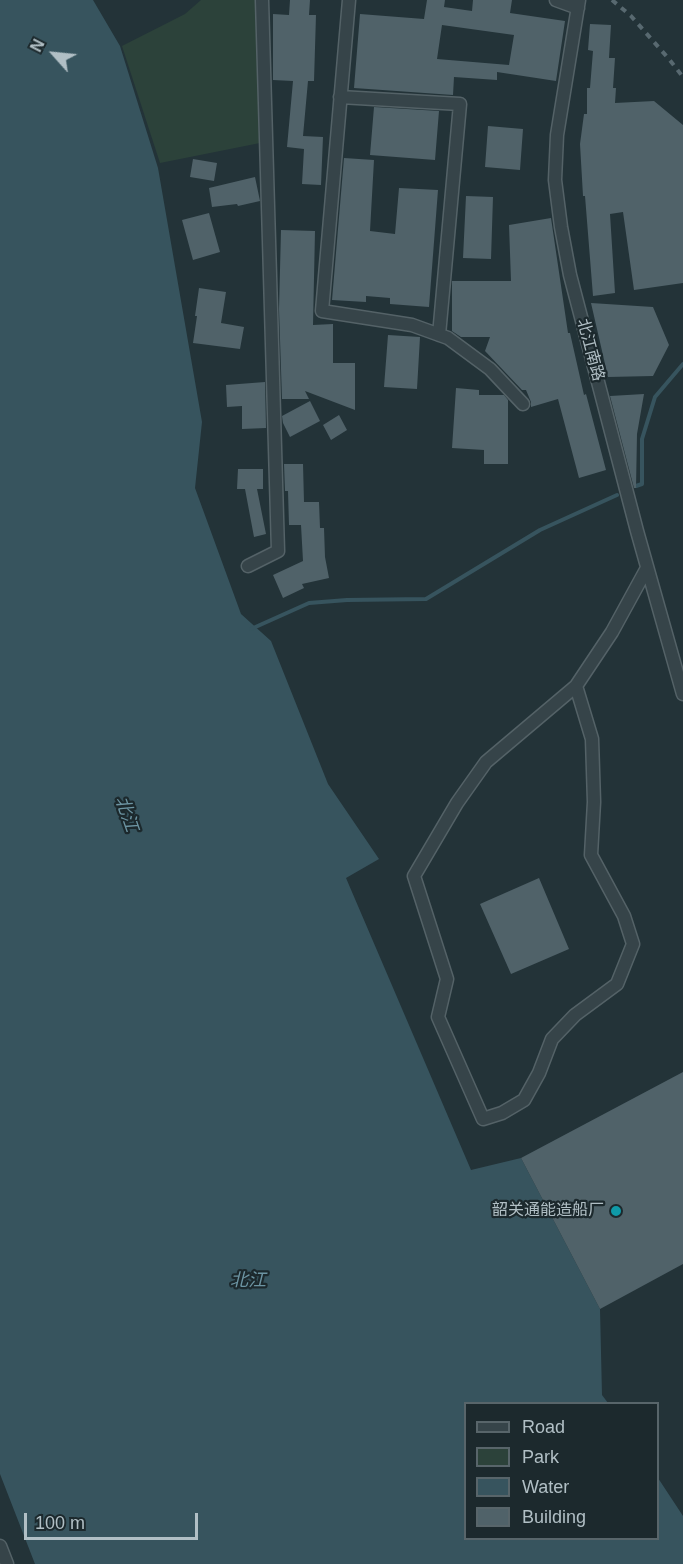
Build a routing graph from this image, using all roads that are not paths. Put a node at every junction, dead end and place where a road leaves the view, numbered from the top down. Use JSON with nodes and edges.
{"nodes":[{"id":1,"x":262,"y":0,"type":"edge"},
{"id":2,"x":349,"y":0,"type":"edge"},
{"id":3,"x":556,"y":0,"type":"edge"},
{"id":4,"x":579,"y":4,"type":"edge"},
{"id":5,"x":340,"y":97,"type":"junction"},
{"id":6,"x":439,"y":335,"type":"junction"},
{"id":7,"x":523,"y":404,"type":"dead end"},
{"id":8,"x":249,"y":566,"type":"dead end"},
{"id":9,"x":647,"y":568,"type":"junction"},
{"id":10,"x":576,"y":686,"type":"junction"},
{"id":11,"x":683,"y":694,"type":"edge"},
{"id":12,"x":0,"y":1546,"type":"edge"},
{"id":13,"x":7,"y":1564,"type":"edge"}],
"edges":[{"from":1,"to":8,"type":"street"},
{"from":2,"to":5,"type":"street"},
{"from":3,"to":4,"type":"street"},
{"from":4,"to":9,"type":"street","name":"北江南路"},
{"from":5,"to":6,"type":"street"},
{"from":5,"to":6,"type":"street"},
{"from":6,"to":7,"type":"street"},
{"from":9,"to":10,"type":"street"},
{"from":9,"to":11,"type":"street","name":"北江南路"},
{"from":10,"to":10,"type":"street"},
{"from":12,"to":13,"type":"street"}]}
